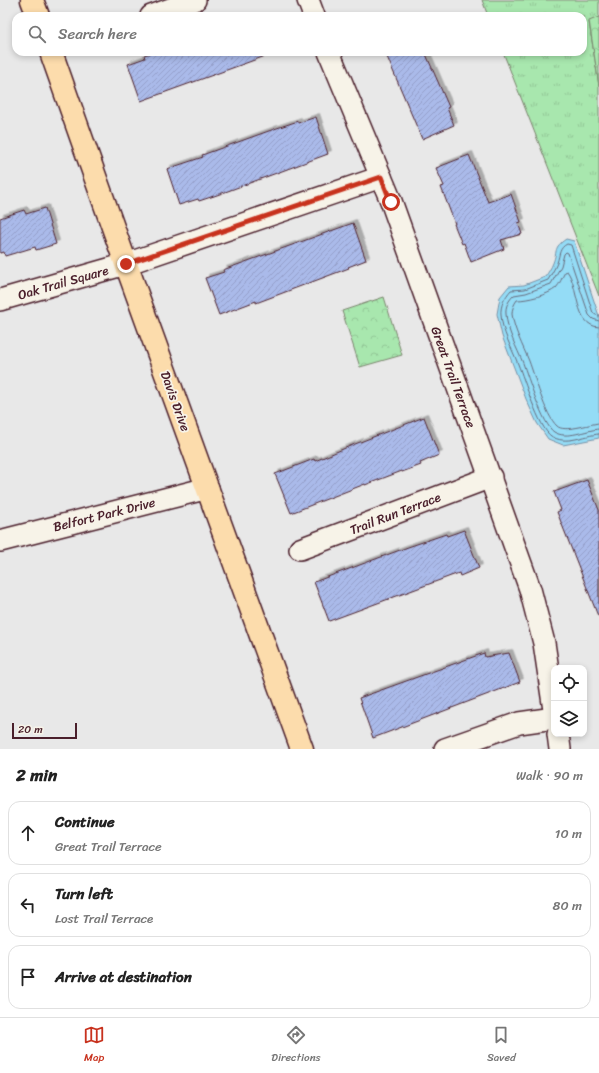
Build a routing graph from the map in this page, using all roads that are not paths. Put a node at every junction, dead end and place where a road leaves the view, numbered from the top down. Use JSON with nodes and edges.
{"nodes":[{"id":1,"x":32,"y":0,"type":"edge"},
{"id":2,"x":195,"y":0,"type":"edge"},
{"id":3,"x":308,"y":0,"type":"edge"},
{"id":4,"x":36,"y":12,"type":"edge"},
{"id":5,"x":162,"y":12,"type":"edge"},
{"id":6,"x":312,"y":12,"type":"edge"},
{"id":7,"x":52,"y":56,"type":"edge"},
{"id":8,"x":331,"y":56,"type":"edge"},
{"id":9,"x":381,"y":177,"type":"junction"},
{"id":10,"x":126,"y":264,"type":"junction"},
{"id":11,"x":0,"y":300,"type":"edge"},
{"id":12,"x":491,"y":477,"type":"junction"},
{"id":13,"x":208,"y":488,"type":"junction"},
{"id":14,"x":0,"y":541,"type":"edge"},
{"id":15,"x":300,"y":549,"type":"dead end"},
{"id":16,"x":553,"y":701,"type":"edge"},
{"id":17,"x":551,"y":718,"type":"edge"},
{"id":18,"x":558,"y":737,"type":"edge"},
{"id":19,"x":302,"y":749,"type":"edge"},
{"id":20,"x":444,"y":749,"type":"edge"},
{"id":21,"x":560,"y":749,"type":"edge"}],
"edges":[{"from":1,"to":4,"type":"main road"},
{"from":2,"to":5,"type":"street"},
{"from":3,"to":6,"type":"street"},
{"from":7,"to":10,"type":"main road","name":"Davis Drive"},
{"from":8,"to":9,"type":"street","name":"Great Trail Terrace"},
{"from":9,"to":10,"type":"street","name":"Oak Trail Square"},
{"from":9,"to":12,"type":"street","name":"Great Trail Terrace"},
{"from":10,"to":11,"type":"street","name":"Oak Trail Square"},
{"from":10,"to":13,"type":"main road","name":"Davis Drive"},
{"from":12,"to":15,"type":"street","name":"Trail Run Terrace"},
{"from":12,"to":16,"type":"street","name":"Great Trail Terrace"},
{"from":13,"to":14,"type":"street","name":"Belfort Park Drive"},
{"from":13,"to":19,"type":"main road","name":"Davis Drive"},
{"from":17,"to":20,"type":"street"},
{"from":18,"to":21,"type":"street"}]}
